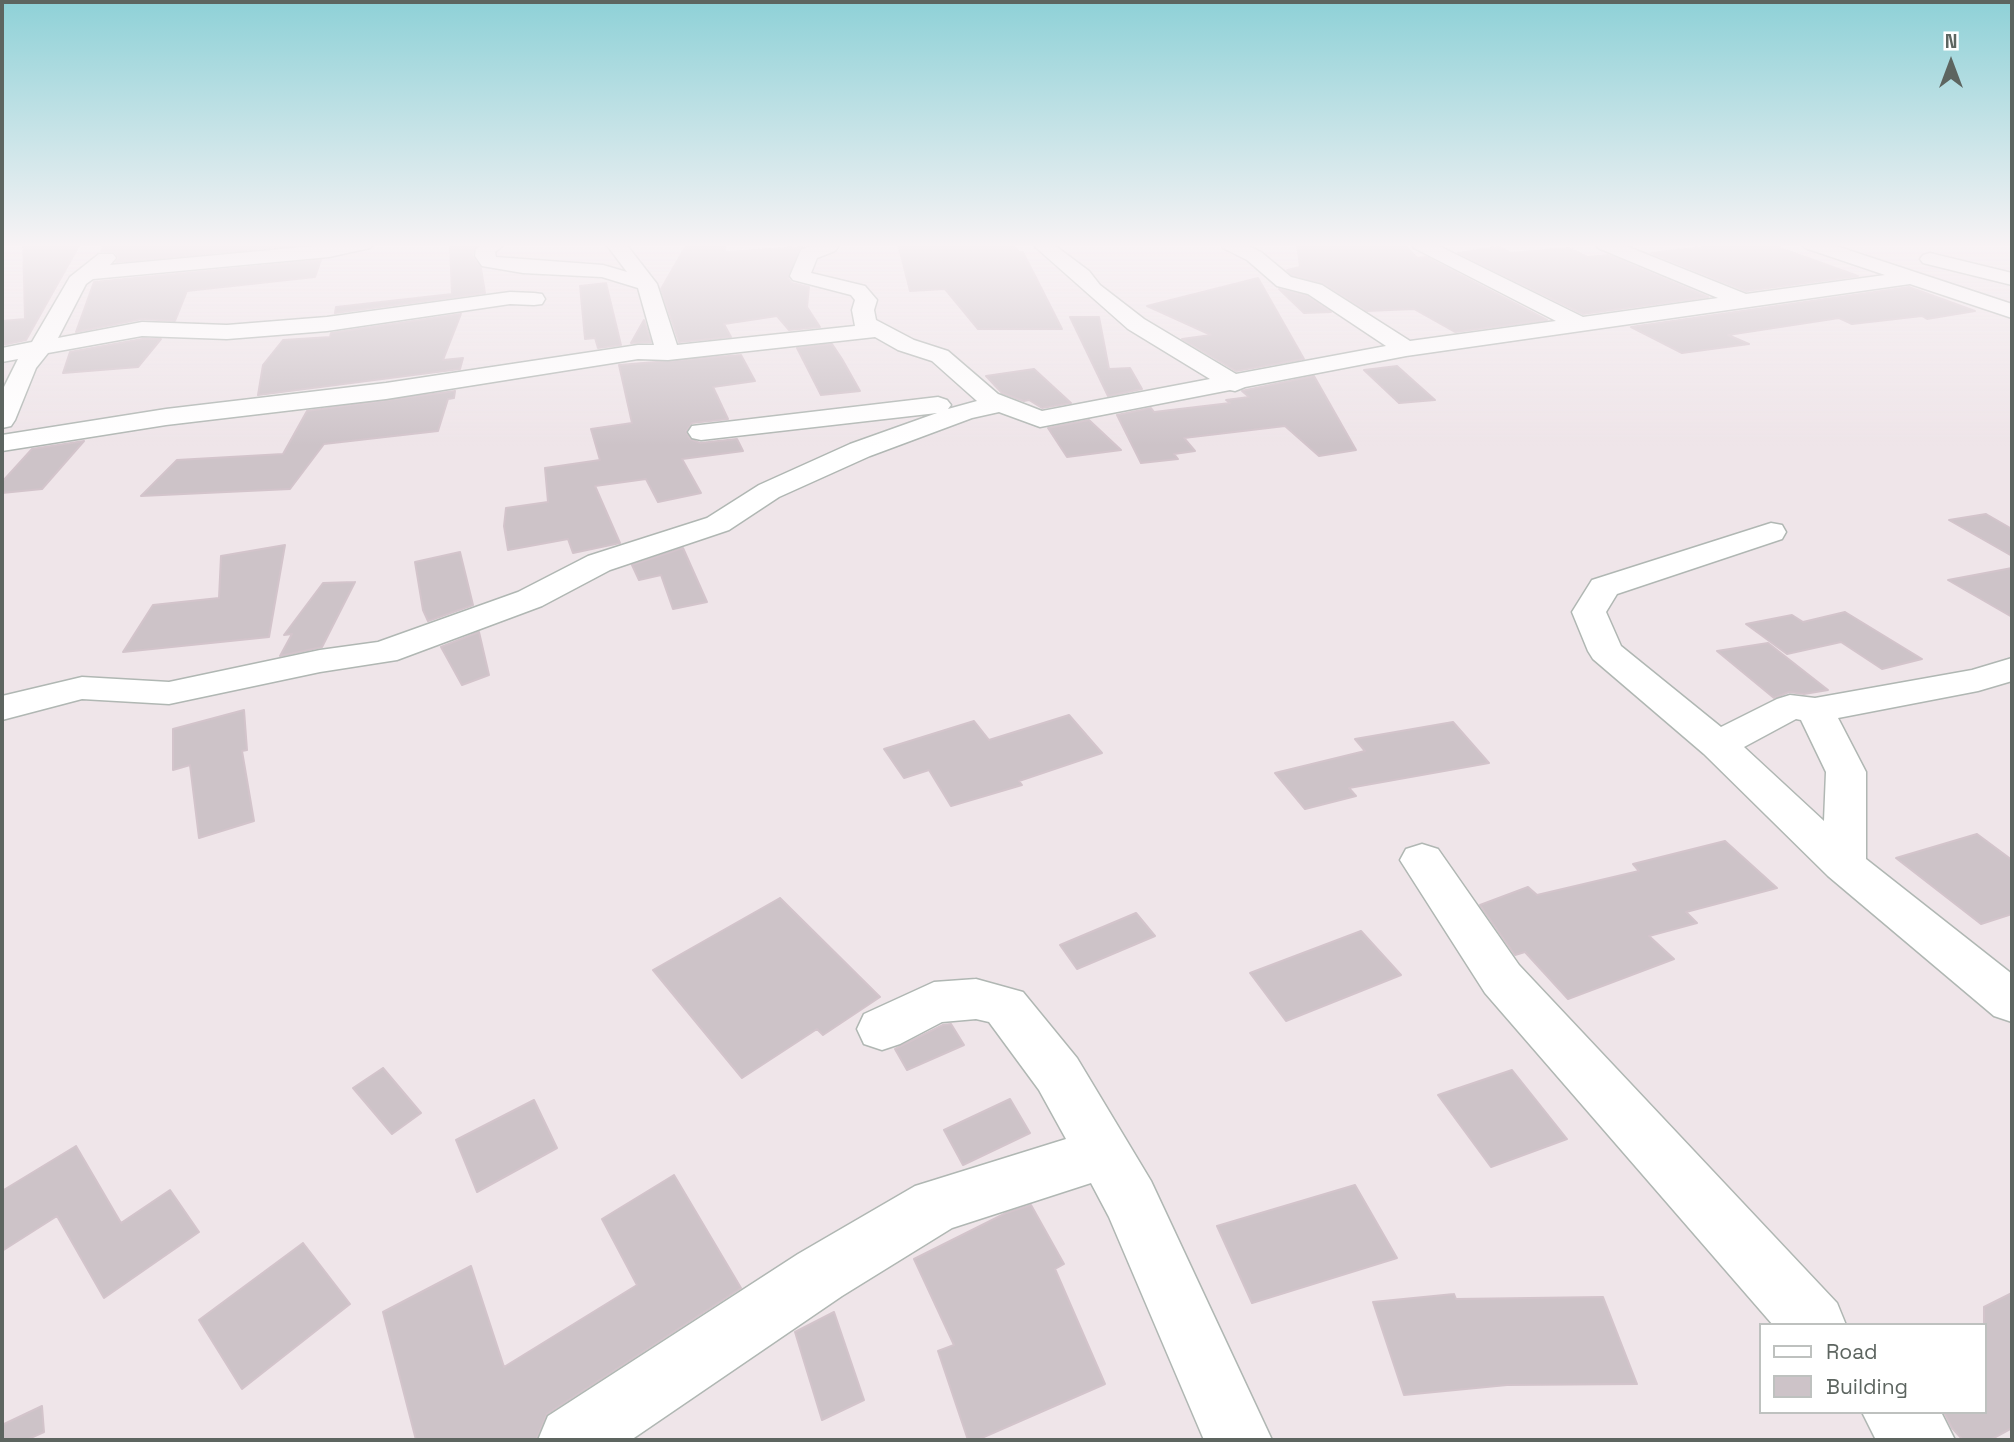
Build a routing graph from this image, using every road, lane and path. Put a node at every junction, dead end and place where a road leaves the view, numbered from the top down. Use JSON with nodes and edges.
{"nodes":[{"id":1,"x":60,"y":311,"type":"edge"},
{"id":2,"x":420,"y":311,"type":"edge"},
{"id":3,"x":655,"y":311,"type":"edge"},
{"id":4,"x":863,"y":311,"type":"edge"},
{"id":5,"x":1120,"y":311,"type":"edge"},
{"id":6,"x":1349,"y":311,"type":"edge"},
{"id":7,"x":1554,"y":311,"type":"edge"},
{"id":8,"x":1665,"y":311,"type":"edge"},
{"id":9,"x":1579,"y":324,"type":"junction"},
{"id":10,"x":879,"y":330,"type":"junction"},
{"id":11,"x":41,"y":347,"type":"junction"},
{"id":12,"x":1406,"y":349,"type":"junction"},
{"id":13,"x":668,"y":353,"type":"junction"},
{"id":14,"x":2,"y":355,"type":"edge"},
{"id":15,"x":1235,"y":384,"type":"junction"},
{"id":16,"x":994,"y":402,"type":"junction"},
{"id":17,"x":2,"y":420,"type":"edge"},
{"id":18,"x":701,"y":432,"type":"dead end"},
{"id":19,"x":2,"y":433,"type":"edge"},
{"id":20,"x":30,"y":439,"type":"junction"},
{"id":21,"x":2,"y":443,"type":"edge"},
{"id":22,"x":1771,"y":531,"type":"dead end"},
{"id":23,"x":2012,"y":669,"type":"edge"},
{"id":24,"x":2,"y":708,"type":"edge"},
{"id":25,"x":1815,"y":710,"type":"junction"},
{"id":26,"x":1718,"y":745,"type":"junction"},
{"id":27,"x":1422,"y":860,"type":"dead end"},
{"id":28,"x":1844,"y":866,"type":"junction"},
{"id":29,"x":2012,"y":1002,"type":"edge"},
{"id":30,"x":882,"y":1028,"type":"dead end"},
{"id":31,"x":1104,"y":1153,"type":"junction"},
{"id":32,"x":1813,"y":1323,"type":"edge"},
{"id":33,"x":1897,"y":1414,"type":"edge"},
{"id":34,"x":572,"y":1440,"type":"edge"},
{"id":35,"x":1238,"y":1440,"type":"edge"},
{"id":36,"x":1921,"y":1440,"type":"edge"}],
"edges":[{"from":1,"to":11,"type":"street"},
{"from":2,"to":11,"type":"street"},
{"from":3,"to":13,"type":"street"},
{"from":4,"to":10,"type":"street"},
{"from":5,"to":15,"type":"street"},
{"from":6,"to":12,"type":"street"},
{"from":7,"to":9,"type":"street"},
{"from":8,"to":9,"type":"street"},
{"from":9,"to":12,"type":"street"},
{"from":10,"to":13,"type":"street"},
{"from":10,"to":16,"type":"street"},
{"from":11,"to":14,"type":"street"},
{"from":11,"to":17,"type":"street"},
{"from":12,"to":15,"type":"street"},
{"from":13,"to":20,"type":"street"},
{"from":15,"to":16,"type":"street"},
{"from":16,"to":18,"type":"street"},
{"from":16,"to":24,"type":"street"},
{"from":19,"to":20,"type":"street"},
{"from":20,"to":21,"type":"street"},
{"from":22,"to":26,"type":"street"},
{"from":23,"to":25,"type":"street"},
{"from":25,"to":26,"type":"street"},
{"from":25,"to":28,"type":"street"},
{"from":26,"to":28,"type":"street"},
{"from":27,"to":32,"type":"street"},
{"from":28,"to":29,"type":"street"},
{"from":30,"to":31,"type":"street"},
{"from":31,"to":34,"type":"street"},
{"from":31,"to":35,"type":"street"},
{"from":33,"to":36,"type":"street"}]}
